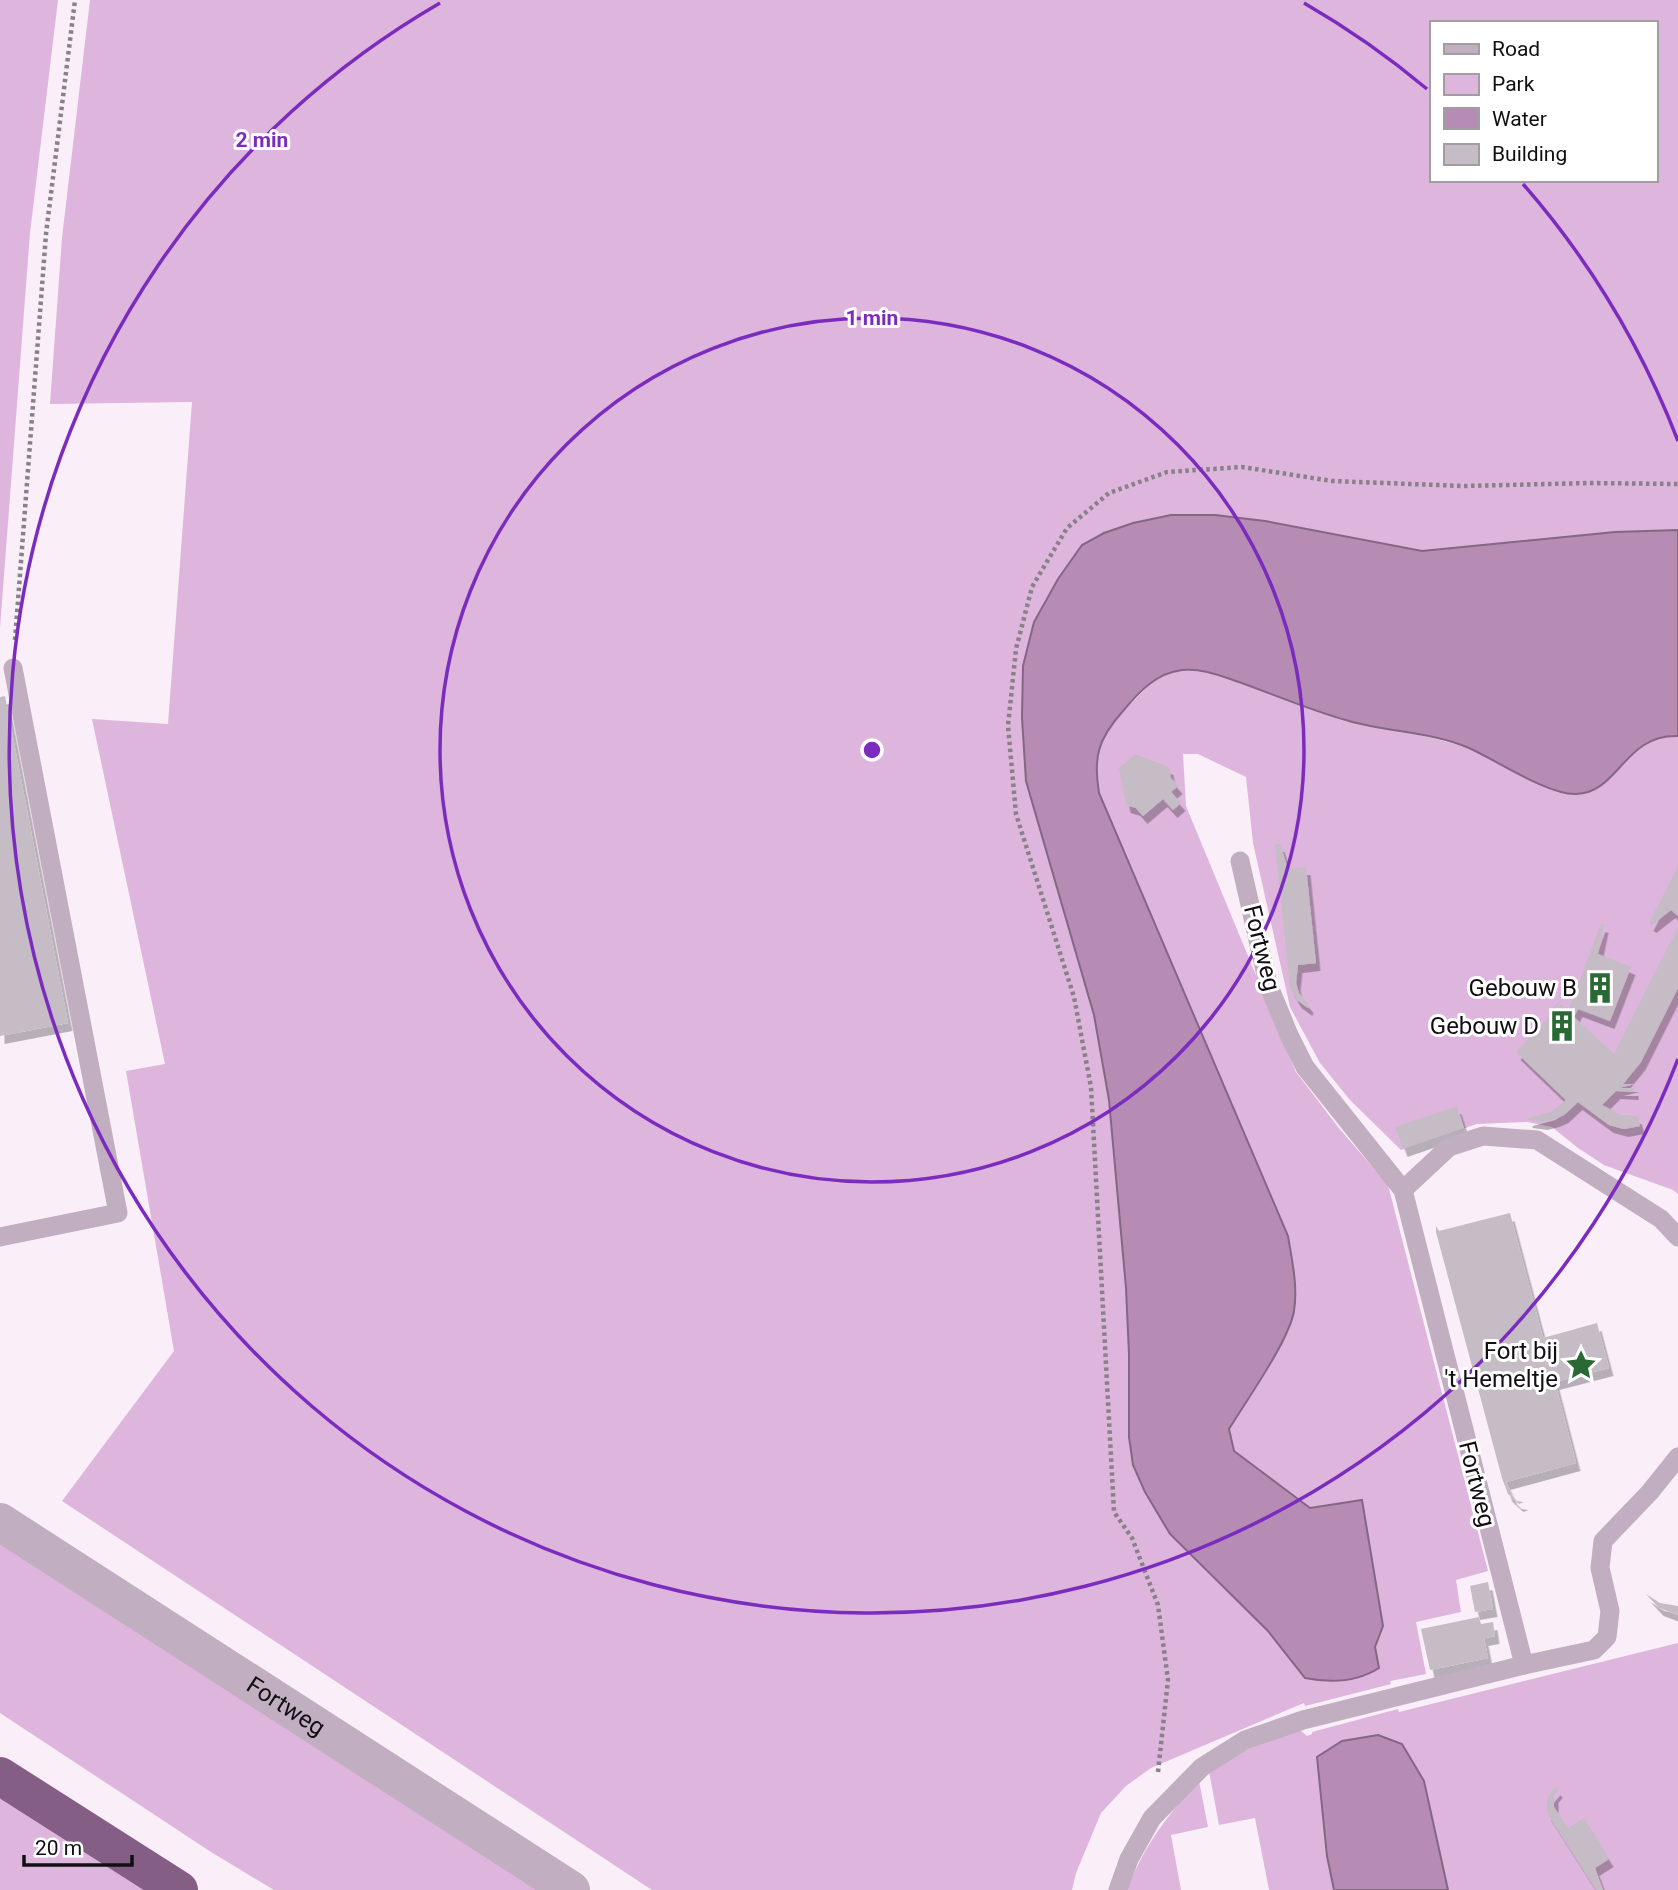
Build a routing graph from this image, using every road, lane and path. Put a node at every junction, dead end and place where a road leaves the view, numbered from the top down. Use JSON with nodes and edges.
{"nodes":[{"id":1,"x":75,"y":0,"type":"edge"},
{"id":2,"x":1678,"y":484,"type":"edge"},
{"id":3,"x":13,"y":668,"type":"joint"},
{"id":4,"x":1240,"y":861,"type":"dead end"},
{"id":5,"x":1403,"y":1190,"type":"junction"},
{"id":6,"x":0,"y":1237,"type":"edge"},
{"id":7,"x":1678,"y":1237,"type":"edge"},
{"id":8,"x":1678,"y":1457,"type":"edge"},
{"id":9,"x":0,"y":1522,"type":"edge"},
{"id":10,"x":1524,"y":1665,"type":"junction"},
{"id":11,"x":0,"y":1776,"type":"edge"},
{"id":12,"x":1152,"y":1818,"type":"junction"},
{"id":13,"x":179,"y":1890,"type":"edge"},
{"id":14,"x":571,"y":1890,"type":"edge"},
{"id":15,"x":1118,"y":1890,"type":"edge"}],
"edges":[{"from":1,"to":3,"type":"path"},
{"from":2,"to":12,"type":"path"},
{"from":3,"to":6,"type":"lane"},
{"from":4,"to":5,"type":"lane","name":"Fortweg"},
{"from":5,"to":7,"type":"lane"},
{"from":5,"to":10,"type":"lane","name":"Fortweg"},
{"from":8,"to":10,"type":"lane"},
{"from":9,"to":14,"type":"street","name":"Fortweg"},
{"from":10,"to":12,"type":"lane"},
{"from":11,"to":13,"type":"highway"},
{"from":12,"to":15,"type":"lane"}]}
